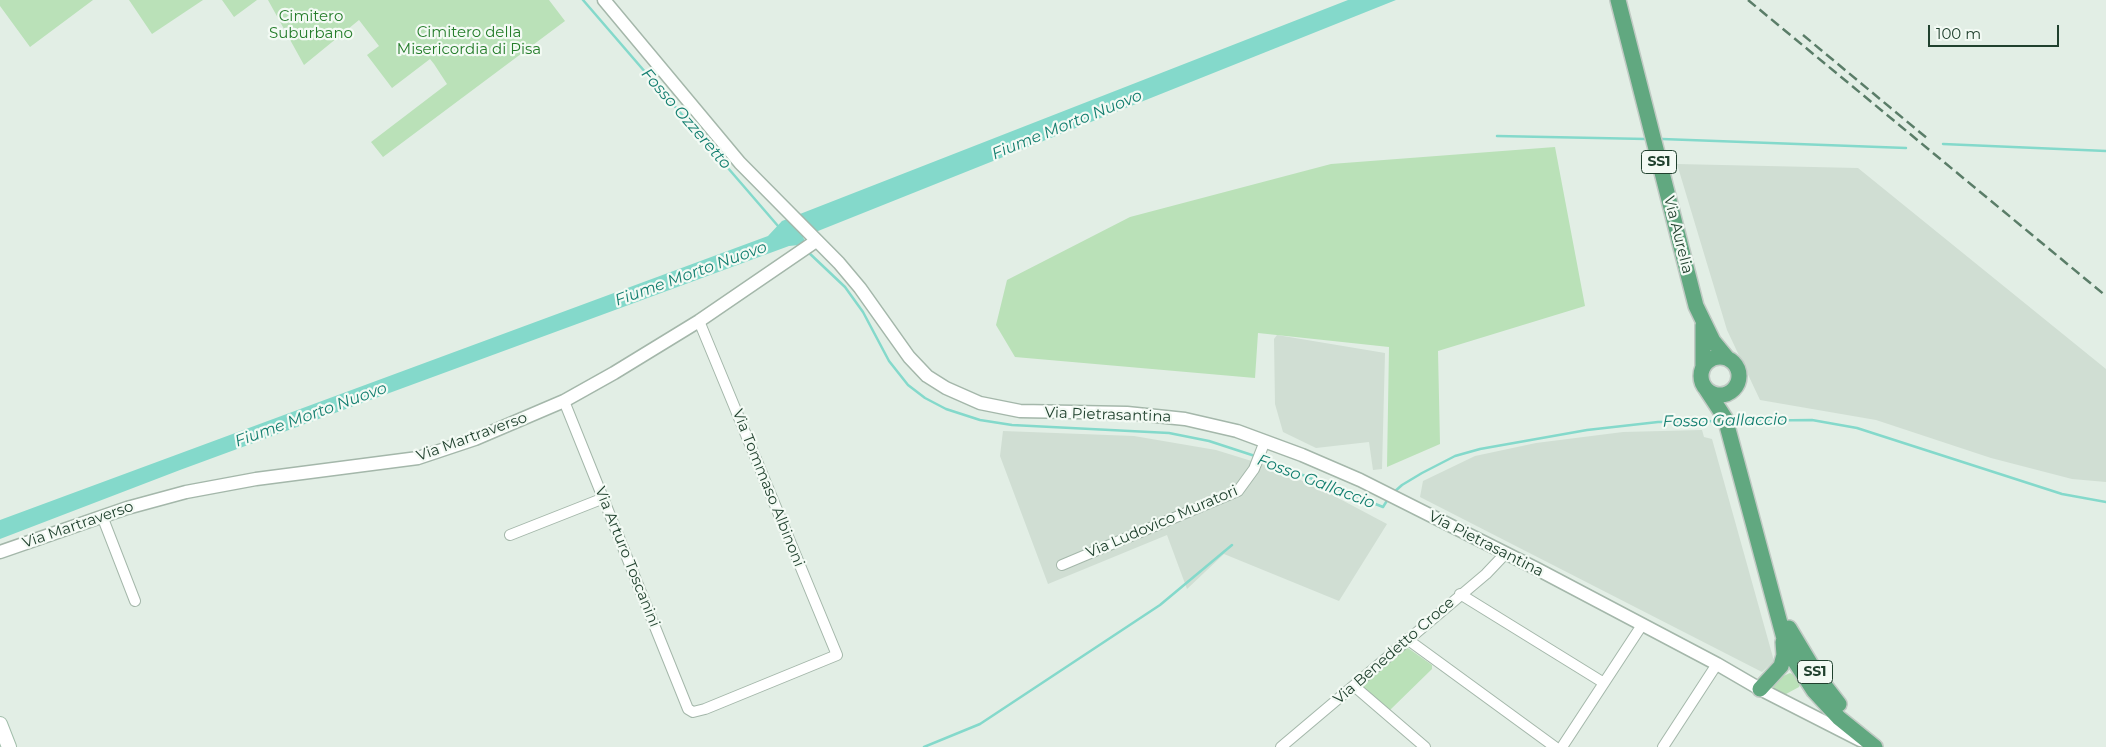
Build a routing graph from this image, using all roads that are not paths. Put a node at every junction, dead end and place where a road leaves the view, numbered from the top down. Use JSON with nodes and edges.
{"nodes":[{"id":1,"x":604,"y":0,"type":"edge"},
{"id":2,"x":1618,"y":0,"type":"edge"},
{"id":3,"x":813,"y":242,"type":"junction"},
{"id":4,"x":699,"y":321,"type":"junction"},
{"id":5,"x":1703,"y":324,"type":"junction"},
{"id":6,"x":1727,"y":358,"type":"junction"},
{"id":7,"x":1703,"y":367,"type":"junction"},
{"id":8,"x":1704,"y":386,"type":"junction"},
{"id":9,"x":1733,"y":389,"type":"junction"},
{"id":10,"x":564,"y":401,"type":"junction"},
{"id":11,"x":1725,"y":418,"type":"junction"},
{"id":12,"x":1265,"y":441,"type":"junction"},
{"id":13,"x":604,"y":498,"type":"junction"},
{"id":14,"x":102,"y":516,"type":"junction"},
{"id":15,"x":510,"y":535,"type":"dead end"},
{"id":16,"x":0,"y":552,"type":"edge"},
{"id":17,"x":1505,"y":554,"type":"junction"},
{"id":18,"x":1062,"y":565,"type":"dead end"},
{"id":19,"x":1771,"y":593,"type":"junction"},
{"id":20,"x":1460,"y":594,"type":"junction"},
{"id":21,"x":135,"y":601,"type":"dead end"},
{"id":22,"x":1642,"y":625,"type":"junction"},
{"id":23,"x":1782,"y":631,"type":"junction"},
{"id":24,"x":1407,"y":639,"type":"junction"},
{"id":25,"x":1718,"y":664,"type":"junction"},
{"id":26,"x":1604,"y":684,"type":"junction"},
{"id":27,"x":1354,"y":686,"type":"junction"},
{"id":28,"x":1760,"y":689,"type":"junction"},
{"id":29,"x":693,"y":712,"type":"joint"},
{"id":30,"x":0,"y":724,"type":"edge"},
{"id":31,"x":1286,"y":746,"type":"edge"},
{"id":32,"x":9,"y":747,"type":"edge"},
{"id":33,"x":1426,"y":747,"type":"edge"},
{"id":34,"x":1555,"y":747,"type":"edge"},
{"id":35,"x":1562,"y":747,"type":"edge"},
{"id":36,"x":1663,"y":747,"type":"edge"},
{"id":37,"x":1874,"y":747,"type":"edge"},
{"id":38,"x":1888,"y":747,"type":"edge"}],
"edges":[{"from":1,"to":3,"type":"street","name":"Via Pietrasantina"},
{"from":2,"to":5,"type":"main road","name":"Via Aurelia","number":"SS1"},
{"from":3,"to":4,"type":"street","name":"Via Martraverso"},
{"from":3,"to":12,"type":"street","name":"Via Pietrasantina"},
{"from":4,"to":10,"type":"street","name":"Via Martraverso"},
{"from":4,"to":29,"type":"street","name":"Via Tommaso Albinoni"},
{"from":5,"to":6,"type":"main road","name":"Via Aurelia","number":"SS1"},
{"from":5,"to":7,"type":"main road","name":"Via Aurelia","number":"SS1"},
{"from":6,"to":7,"type":"main road"},
{"from":6,"to":9,"type":"main road","number":"SS1"},
{"from":7,"to":8,"type":"main road","number":"SS1"},
{"from":8,"to":9,"type":"main road"},
{"from":8,"to":11,"type":"main road","number":"SS1"},
{"from":9,"to":11,"type":"main road","number":"SS1"},
{"from":10,"to":13,"type":"street","name":"Via Arturo Toscanini"},
{"from":10,"to":14,"type":"street","name":"Via Martraverso"},
{"from":11,"to":19,"type":"main road","number":"SS1"},
{"from":12,"to":17,"type":"street","name":"Via Pietrasantina"},
{"from":12,"to":18,"type":"street","name":"Via Ludovico Muratori"},
{"from":13,"to":15,"type":"street"},
{"from":13,"to":29,"type":"street","name":"Via Arturo Toscanini"},
{"from":14,"to":16,"type":"street","name":"Via Martraverso"},
{"from":14,"to":21,"type":"street"},
{"from":17,"to":20,"type":"street","name":"Via Benedetto Croce"},
{"from":17,"to":22,"type":"street","name":"Via Pietrasantina"},
{"from":19,"to":23,"type":"main road","number":"SS1"},
{"from":19,"to":38,"type":"main road","number":"SS1"},
{"from":20,"to":24,"type":"street","name":"Via Benedetto Croce"},
{"from":20,"to":26,"type":"street"},
{"from":22,"to":25,"type":"street","name":"Via Pietrasantina"},
{"from":22,"to":26,"type":"street"},
{"from":23,"to":28,"type":"main road"},
{"from":23,"to":37,"type":"main road","number":"SS1"},
{"from":24,"to":27,"type":"street","name":"Via Benedetto Croce"},
{"from":24,"to":34,"type":"street"},
{"from":25,"to":28,"type":"street","name":"Via Pietrasantina"},
{"from":25,"to":36,"type":"street"},
{"from":26,"to":35,"type":"street"},
{"from":27,"to":31,"type":"street","name":"Via Benedetto Croce"},
{"from":27,"to":33,"type":"street"},
{"from":28,"to":37,"type":"street","name":"Via Pietrasantina"},
{"from":30,"to":32,"type":"main road"}]}
